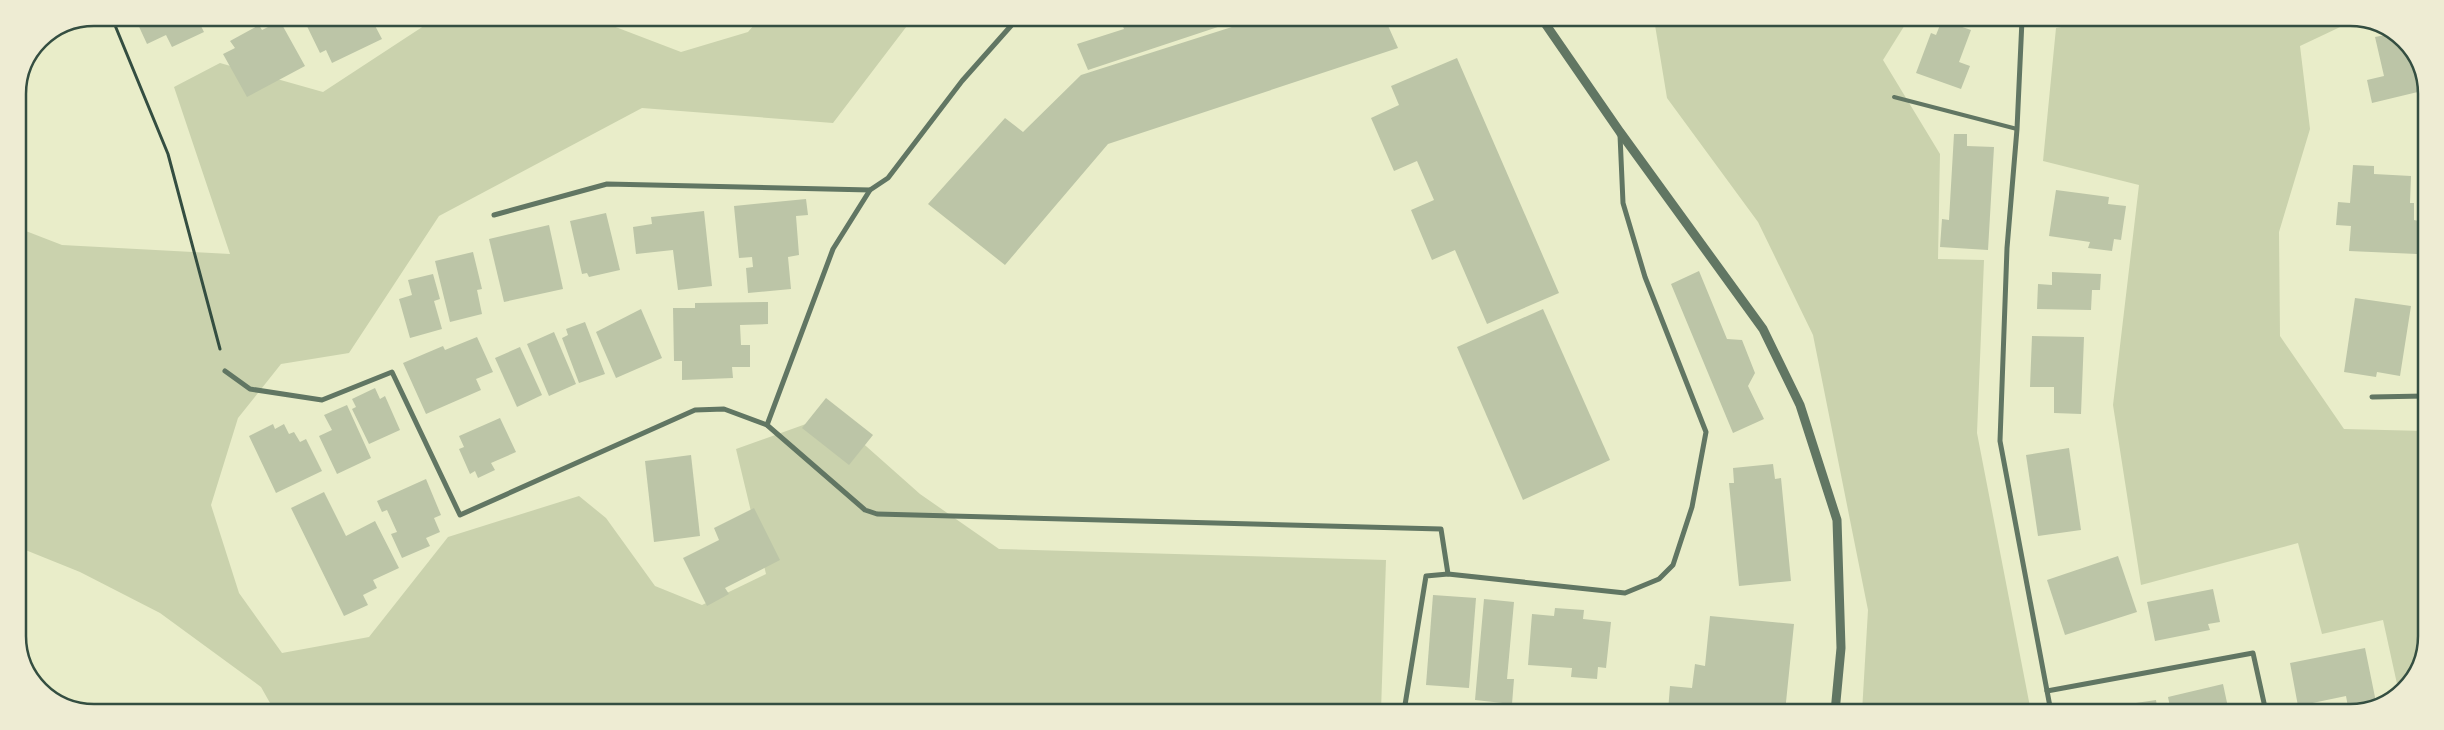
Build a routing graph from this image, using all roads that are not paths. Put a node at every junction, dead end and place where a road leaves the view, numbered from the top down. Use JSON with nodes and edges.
{"nodes":[{"id":1,"x":1011,"y":26,"type":"edge"},
{"id":2,"x":1547,"y":26,"type":"edge"},
{"id":3,"x":2022,"y":26,"type":"edge"},
{"id":4,"x":1894,"y":97,"type":"dead end"},
{"id":5,"x":2017,"y":129,"type":"junction"},
{"id":6,"x":1620,"y":132,"type":"junction"},
{"id":7,"x":870,"y":190,"type":"junction"},
{"id":8,"x":494,"y":215,"type":"dead end"},
{"id":9,"x":225,"y":371,"type":"road end"},
{"id":10,"x":2418,"y":396,"type":"edge"},
{"id":11,"x":2372,"y":397,"type":"dead end"},
{"id":12,"x":767,"y":425,"type":"junction"},
{"id":13,"x":1448,"y":574,"type":"junction"},
{"id":14,"x":2047,"y":691,"type":"junction"},
{"id":15,"x":1405,"y":704,"type":"edge"},
{"id":16,"x":1836,"y":704,"type":"edge"},
{"id":17,"x":2049,"y":704,"type":"edge"},
{"id":18,"x":2264,"y":704,"type":"edge"}],
"edges":[{"from":1,"to":7,"type":"street"},
{"from":2,"to":6,"type":"street"},
{"from":3,"to":5,"type":"street"},
{"from":4,"to":5,"type":"lane"},
{"from":5,"to":14,"type":"street"},
{"from":6,"to":13,"type":"street"},
{"from":6,"to":16,"type":"street"},
{"from":7,"to":8,"type":"street"},
{"from":7,"to":12,"type":"street"},
{"from":9,"to":12,"type":"street"},
{"from":10,"to":11,"type":"street"},
{"from":12,"to":13,"type":"street"},
{"from":13,"to":15,"type":"street"},
{"from":14,"to":17,"type":"street"},
{"from":14,"to":18,"type":"street"}]}
